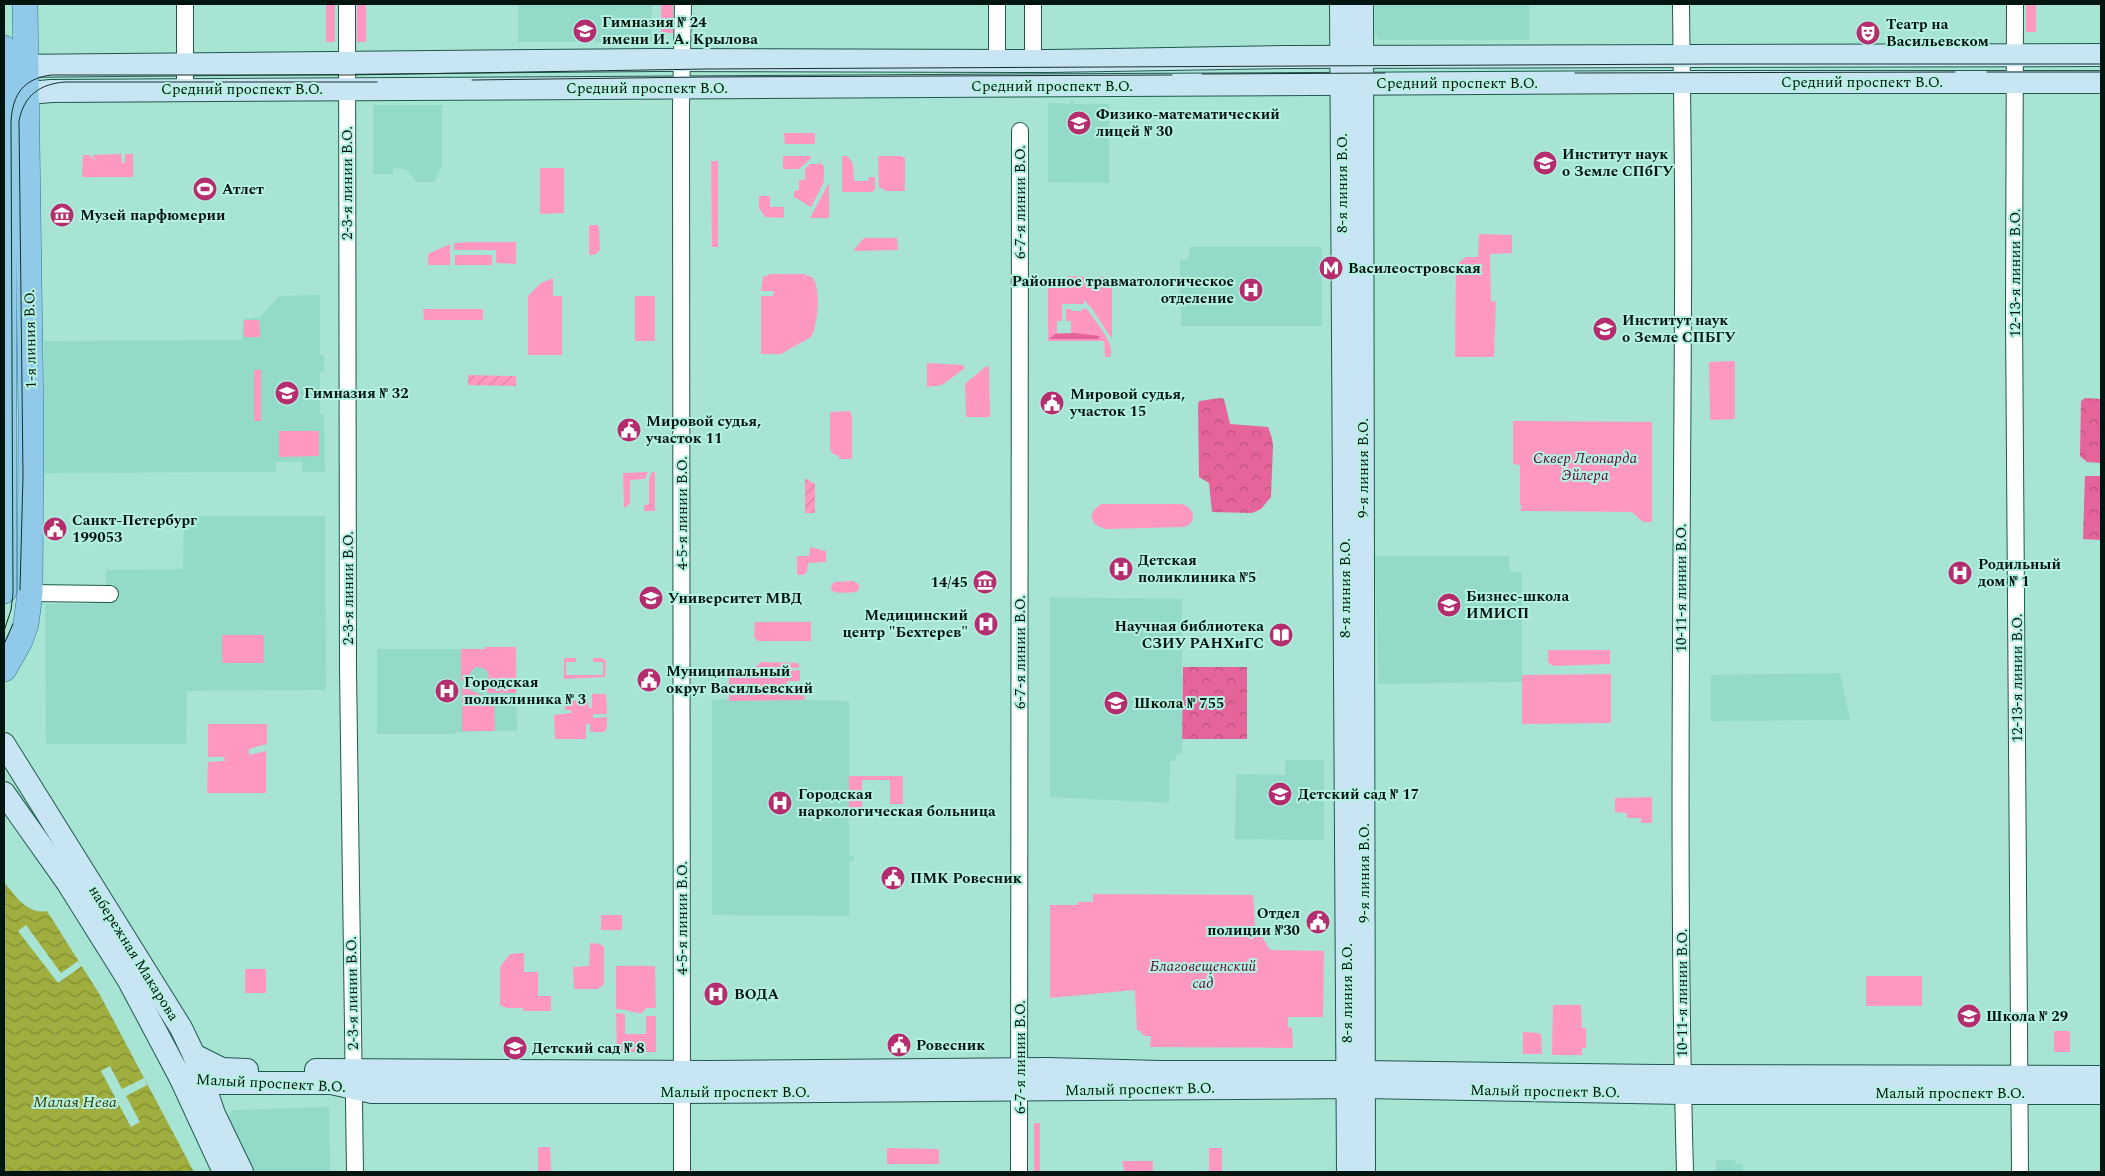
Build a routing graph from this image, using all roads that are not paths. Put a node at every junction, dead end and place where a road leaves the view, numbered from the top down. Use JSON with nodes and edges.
{"nodes":[{"id":1,"x":25,"y":4,"type":"edge"},
{"id":2,"x":185,"y":4,"type":"edge"},
{"id":3,"x":346,"y":4,"type":"edge"},
{"id":4,"x":683,"y":4,"type":"edge"},
{"id":5,"x":997,"y":4,"type":"edge"},
{"id":6,"x":1033,"y":4,"type":"edge"},
{"id":7,"x":1341,"y":4,"type":"edge"},
{"id":8,"x":1362,"y":4,"type":"edge"},
{"id":9,"x":1682,"y":4,"type":"edge"},
{"id":10,"x":2015,"y":4,"type":"edge"},
{"id":11,"x":4,"y":48,"type":"edge"},
{"id":12,"x":1033,"y":50,"type":"dead end"},
{"id":13,"x":997,"y":51,"type":"dead end"},
{"id":14,"x":2016,"y":54,"type":"junction"},
{"id":15,"x":2101,"y":55,"type":"edge"},
{"id":16,"x":1682,"y":56,"type":"junction"},
{"id":17,"x":1352,"y":57,"type":"junction"},
{"id":18,"x":682,"y":60,"type":"junction"},
{"id":19,"x":347,"y":64,"type":"junction"},
{"id":20,"x":185,"y":65,"type":"junction"},
{"id":21,"x":15,"y":66,"type":"edge"},
{"id":22,"x":1682,"y":82,"type":"junction"},
{"id":23,"x":2016,"y":82,"type":"junction"},
{"id":24,"x":2101,"y":82,"type":"edge"},
{"id":25,"x":1352,"y":84,"type":"junction"},
{"id":26,"x":682,"y":87,"type":"junction"},
{"id":27,"x":347,"y":88,"type":"junction"},
{"id":28,"x":185,"y":90,"type":"junction"},
{"id":29,"x":11,"y":95,"type":"edge"},
{"id":30,"x":1020,"y":131,"type":"dead end"},
{"id":31,"x":4,"y":591,"type":"edge"},
{"id":32,"x":30,"y":593,"type":"junction"},
{"id":33,"x":110,"y":594,"type":"dead end"},
{"id":34,"x":4,"y":669,"type":"edge"},
{"id":35,"x":4,"y":744,"type":"edge"},
{"id":36,"x":4,"y":793,"type":"edge"},
{"id":37,"x":4,"y":811,"type":"edge"},
{"id":38,"x":38,"y":843,"type":"junction"},
{"id":39,"x":194,"y":1055,"type":"junction"},
{"id":40,"x":180,"y":1077,"type":"junction"},
{"id":41,"x":2101,"y":1077,"type":"edge"},
{"id":42,"x":353,"y":1079,"type":"junction"},
{"id":43,"x":1019,"y":1079,"type":"junction"},
{"id":44,"x":1356,"y":1080,"type":"junction"},
{"id":45,"x":682,"y":1082,"type":"junction"},
{"id":46,"x":203,"y":1083,"type":"junction"},
{"id":47,"x":1682,"y":1084,"type":"junction"},
{"id":48,"x":2019,"y":1085,"type":"junction"},
{"id":49,"x":2101,"y":1093,"type":"edge"},
{"id":50,"x":224,"y":1172,"type":"edge"},
{"id":51,"x":242,"y":1172,"type":"edge"},
{"id":52,"x":355,"y":1172,"type":"edge"},
{"id":53,"x":682,"y":1172,"type":"edge"},
{"id":54,"x":1020,"y":1172,"type":"edge"},
{"id":55,"x":1348,"y":1172,"type":"edge"},
{"id":56,"x":1364,"y":1172,"type":"edge"},
{"id":57,"x":1685,"y":1172,"type":"edge"},
{"id":58,"x":2020,"y":1172,"type":"edge"}],
"edges":[{"from":1,"to":21,"type":"main road","name":"1-я линия В.О."},
{"from":2,"to":20,"type":"street"},
{"from":3,"to":19,"type":"street","name":"2-3-я линии В.О."},
{"from":4,"to":18,"type":"street","name":"4-5-я линии В.О."},
{"from":5,"to":13,"type":"street"},
{"from":6,"to":12,"type":"street"},
{"from":7,"to":17,"type":"main road","name":"8-я линия В.О."},
{"from":8,"to":17,"type":"main road"},
{"from":9,"to":16,"type":"street","name":"10-11-я линии В.О."},
{"from":10,"to":14,"type":"street","name":"12-13-я линии В.О."},
{"from":11,"to":21,"type":"main road"},
{"from":14,"to":15,"type":"main road","name":"Средний проспект В.О."},
{"from":14,"to":16,"type":"main road","name":"Средний проспект В.О."},
{"from":14,"to":23,"type":"street","name":"12-13-я линии В.О."},
{"from":16,"to":17,"type":"main road","name":"Средний проспект В.О."},
{"from":16,"to":22,"type":"street","name":"10-11-я линии В.О."},
{"from":17,"to":18,"type":"main road","name":"Средний проспект В.О."},
{"from":17,"to":25,"type":"main road","name":"8-я линия В.О."},
{"from":18,"to":19,"type":"main road","name":"Средний проспект В.О."},
{"from":18,"to":26,"type":"street","name":"4-5-я линии В.О."},
{"from":19,"to":20,"type":"main road","name":"Средний проспект В.О."},
{"from":19,"to":27,"type":"street","name":"2-3-я линии В.О."},
{"from":20,"to":21,"type":"main road","name":"Средний проспект В.О."},
{"from":20,"to":28,"type":"street"},
{"from":21,"to":29,"type":"main road","name":"1-я линия В.О."},
{"from":22,"to":23,"type":"main road","name":"Средний проспект В.О."},
{"from":22,"to":25,"type":"main road","name":"Средний проспект В.О."},
{"from":22,"to":47,"type":"street","name":"10-11-я линии В.О."},
{"from":23,"to":24,"type":"main road","name":"Средний проспект В.О."},
{"from":23,"to":48,"type":"street","name":"12-13-я линии В.О."},
{"from":25,"to":26,"type":"main road","name":"Средний проспект В.О."},
{"from":25,"to":44,"type":"main road","name":"8-я линия В.О."},
{"from":26,"to":27,"type":"main road","name":"Средний проспект В.О."},
{"from":26,"to":45,"type":"street","name":"4-5-я линии В.О."},
{"from":27,"to":28,"type":"main road","name":"Средний проспект В.О."},
{"from":27,"to":42,"type":"street","name":"2-3-я линии В.О."},
{"from":28,"to":29,"type":"main road","name":"Средний проспект В.О."},
{"from":29,"to":31,"type":"main road"},
{"from":29,"to":32,"type":"main road","name":"1-я линия В.О."},
{"from":30,"to":43,"type":"street","name":"6-7-я линии В.О."},
{"from":32,"to":33,"type":"street"},
{"from":32,"to":34,"type":"main road","name":"1-я линия В.О."},
{"from":35,"to":39,"type":"main road","name":"набережная Макарова"},
{"from":36,"to":38,"type":"main road","name":"набережная Макарова"},
{"from":37,"to":38,"type":"main road"},
{"from":38,"to":40,"type":"main road","name":"набережная Макарова"},
{"from":39,"to":42,"type":"main road","name":"Малый проспект В.О."},
{"from":39,"to":46,"type":"main road","name":"набережная Макарова"},
{"from":40,"to":46,"type":"main road","name":"Малый проспект В.О."},
{"from":40,"to":50,"type":"main road","name":"набережная Макарова"},
{"from":41,"to":48,"type":"main road","name":"Малый проспект В.О."},
{"from":42,"to":45,"type":"main road","name":"Малый проспект В.О."},
{"from":42,"to":46,"type":"main road","name":"Малый проспект В.О."},
{"from":42,"to":52,"type":"street","name":"2-3-я линии В.О."},
{"from":43,"to":44,"type":"main road","name":"Малый проспект В.О."},
{"from":43,"to":45,"type":"main road","name":"Малый проспект В.О."},
{"from":43,"to":54,"type":"street","name":"6-7-я линии В.О."},
{"from":44,"to":47,"type":"main road","name":"Малый проспект В.О."},
{"from":44,"to":55,"type":"main road","name":"8-я линия В.О."},
{"from":44,"to":56,"type":"main road"},
{"from":45,"to":53,"type":"street","name":"4-5-я линии В.О."},
{"from":46,"to":51,"type":"main road","name":"набережная Макарова"},
{"from":47,"to":48,"type":"main road","name":"Малый проспект В.О."},
{"from":47,"to":57,"type":"street","name":"10-11-я линии В.О."},
{"from":48,"to":49,"type":"main road","name":"Малый проспект В.О."},
{"from":48,"to":58,"type":"street","name":"12-13-я линии В.О."}]}
